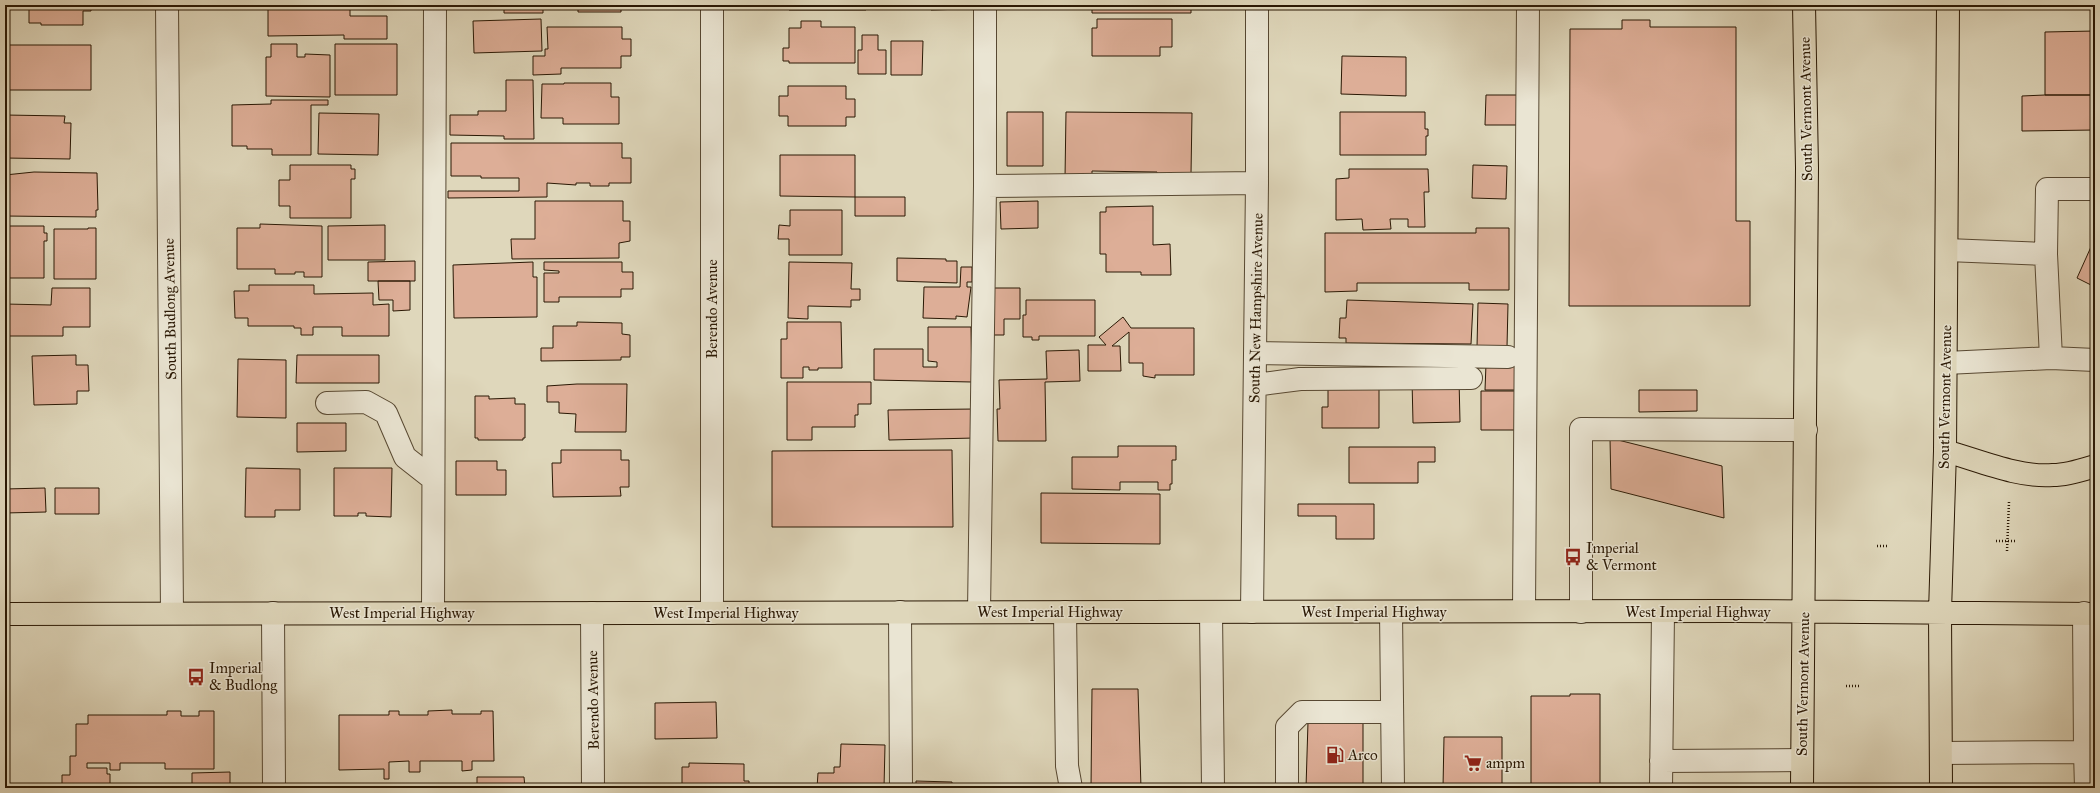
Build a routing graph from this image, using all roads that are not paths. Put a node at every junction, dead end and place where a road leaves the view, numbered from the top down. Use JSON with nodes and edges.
{"nodes":[{"id":1,"x":167,"y":5,"type":"edge"},
{"id":2,"x":435,"y":5,"type":"edge"},
{"id":3,"x":712,"y":5,"type":"edge"},
{"id":4,"x":985,"y":5,"type":"edge"},
{"id":5,"x":1257,"y":5,"type":"edge"},
{"id":6,"x":1528,"y":5,"type":"edge"},
{"id":7,"x":1804,"y":5,"type":"edge"},
{"id":8,"x":1948,"y":5,"type":"edge"},
{"id":9,"x":1257,"y":183,"type":"junction"},
{"id":10,"x":985,"y":186,"type":"junction"},
{"id":11,"x":2095,"y":189,"type":"edge"},
{"id":12,"x":1947,"y":250,"type":"junction"},
{"id":13,"x":2046,"y":254,"type":"junction"},
{"id":14,"x":1256,"y":353,"type":"junction"},
{"id":15,"x":1508,"y":357,"type":"dead end"},
{"id":16,"x":2051,"y":358,"type":"junction"},
{"id":17,"x":2095,"y":360,"type":"edge"},
{"id":18,"x":1946,"y":363,"type":"junction"},
{"id":19,"x":1471,"y":378,"type":"dead end"},
{"id":20,"x":1255,"y":385,"type":"junction"},
{"id":21,"x":327,"y":403,"type":"dead end"},
{"id":22,"x":1806,"y":430,"type":"junction"},
{"id":23,"x":1945,"y":451,"type":"junction"},
{"id":24,"x":2095,"y":466,"type":"edge"},
{"id":25,"x":433,"y":479,"type":"junction"},
{"id":26,"x":1524,"y":611,"type":"junction"},
{"id":27,"x":900,"y":612,"type":"junction"},
{"id":28,"x":979,"y":612,"type":"junction"},
{"id":29,"x":1066,"y":612,"type":"junction"},
{"id":30,"x":1211,"y":612,"type":"junction"},
{"id":31,"x":1252,"y":612,"type":"junction"},
{"id":32,"x":1391,"y":612,"type":"junction"},
{"id":33,"x":1581,"y":612,"type":"junction"},
{"id":34,"x":1663,"y":612,"type":"junction"},
{"id":35,"x":1804,"y":612,"type":"junction"},
{"id":36,"x":1940,"y":612,"type":"junction"},
{"id":37,"x":592,"y":613,"type":"junction"},
{"id":38,"x":712,"y":613,"type":"junction"},
{"id":39,"x":5,"y":614,"type":"edge"},
{"id":40,"x":172,"y":614,"type":"junction"},
{"id":41,"x":273,"y":614,"type":"junction"},
{"id":42,"x":433,"y":614,"type":"junction"},
{"id":43,"x":2089,"y":614,"type":"edge"},
{"id":44,"x":2090,"y":702,"type":"edge"},
{"id":45,"x":1392,"y":712,"type":"junction"},
{"id":46,"x":2090,"y":724,"type":"edge"},
{"id":47,"x":1941,"y":752,"type":"junction"},
{"id":48,"x":2090,"y":752,"type":"edge"},
{"id":49,"x":1802,"y":760,"type":"junction"},
{"id":50,"x":1661,"y":761,"type":"junction"},
{"id":51,"x":274,"y":788,"type":"edge"},
{"id":52,"x":594,"y":788,"type":"edge"},
{"id":53,"x":901,"y":788,"type":"edge"},
{"id":54,"x":1071,"y":788,"type":"edge"},
{"id":55,"x":1213,"y":788,"type":"edge"},
{"id":56,"x":1287,"y":788,"type":"edge"},
{"id":57,"x":1392,"y":788,"type":"edge"},
{"id":58,"x":1661,"y":788,"type":"edge"},
{"id":59,"x":1802,"y":788,"type":"edge"},
{"id":60,"x":1941,"y":788,"type":"edge"},
{"id":61,"x":2086,"y":788,"type":"edge"}],
"edges":[{"from":1,"to":40,"type":"street","name":"South Budlong Avenue"},
{"from":2,"to":25,"type":"street"},
{"from":3,"to":38,"type":"street","name":"Berendo Avenue"},
{"from":4,"to":10,"type":"street"},
{"from":5,"to":9,"type":"street","name":"South New Hampshire Avenue"},
{"from":6,"to":26,"type":"street"},
{"from":7,"to":22,"type":"main road","name":"South Vermont Avenue"},
{"from":8,"to":12,"type":"main road","name":"South Vermont Avenue"},
{"from":9,"to":10,"type":"street"},
{"from":9,"to":14,"type":"street","name":"South New Hampshire Avenue"},
{"from":10,"to":28,"type":"street"},
{"from":11,"to":13,"type":"street"},
{"from":12,"to":13,"type":"street"},
{"from":12,"to":18,"type":"main road","name":"South Vermont Avenue"},
{"from":13,"to":16,"type":"street"},
{"from":14,"to":15,"type":"street"},
{"from":14,"to":20,"type":"street","name":"South New Hampshire Avenue"},
{"from":16,"to":17,"type":"street"},
{"from":16,"to":18,"type":"street"},
{"from":18,"to":23,"type":"main road","name":"South Vermont Avenue"},
{"from":19,"to":20,"type":"street"},
{"from":20,"to":31,"type":"street","name":"South New Hampshire Avenue"},
{"from":21,"to":25,"type":"street"},
{"from":22,"to":33,"type":"street"},
{"from":22,"to":35,"type":"main road","name":"South Vermont Avenue"},
{"from":23,"to":24,"type":"main road"},
{"from":23,"to":36,"type":"main road","name":"South Vermont Avenue"},
{"from":25,"to":42,"type":"street"},
{"from":26,"to":32,"type":"main road","name":"West Imperial Highway"},
{"from":26,"to":33,"type":"main road","name":"West Imperial Highway"},
{"from":27,"to":28,"type":"main road","name":"West Imperial Highway"},
{"from":27,"to":38,"type":"main road","name":"West Imperial Highway"},
{"from":27,"to":53,"type":"street"},
{"from":28,"to":29,"type":"main road","name":"West Imperial Highway"},
{"from":29,"to":30,"type":"main road","name":"West Imperial Highway"},
{"from":29,"to":54,"type":"street"},
{"from":30,"to":31,"type":"main road","name":"West Imperial Highway"},
{"from":30,"to":55,"type":"street"},
{"from":31,"to":32,"type":"main road","name":"West Imperial Highway"},
{"from":32,"to":45,"type":"street"},
{"from":33,"to":34,"type":"main road","name":"West Imperial Highway"},
{"from":34,"to":35,"type":"main road","name":"West Imperial Highway"},
{"from":34,"to":50,"type":"street"},
{"from":35,"to":36,"type":"main road","name":"West Imperial Highway"},
{"from":35,"to":49,"type":"main road","name":"South Vermont Avenue"},
{"from":36,"to":43,"type":"main road","name":"West Imperial Highway"},
{"from":36,"to":47,"type":"main road","name":"South Vermont Avenue"},
{"from":37,"to":38,"type":"main road","name":"West Imperial Highway"},
{"from":37,"to":42,"type":"main road","name":"West Imperial Highway"},
{"from":37,"to":52,"type":"street","name":"Berendo Avenue"},
{"from":39,"to":40,"type":"main road","name":"West Imperial Highway"},
{"from":40,"to":41,"type":"main road","name":"West Imperial Highway"},
{"from":41,"to":42,"type":"main road","name":"West Imperial Highway"},
{"from":41,"to":51,"type":"street"},
{"from":43,"to":44,"type":"street"},
{"from":44,"to":46,"type":"street"},
{"from":45,"to":56,"type":"street"},
{"from":45,"to":57,"type":"street"},
{"from":46,"to":48,"type":"street"},
{"from":47,"to":48,"type":"street"},
{"from":47,"to":60,"type":"main road","name":"South Vermont Avenue"},
{"from":48,"to":61,"type":"street"},
{"from":49,"to":50,"type":"street"},
{"from":49,"to":59,"type":"main road","name":"South Vermont Avenue"},
{"from":50,"to":58,"type":"street"}]}
